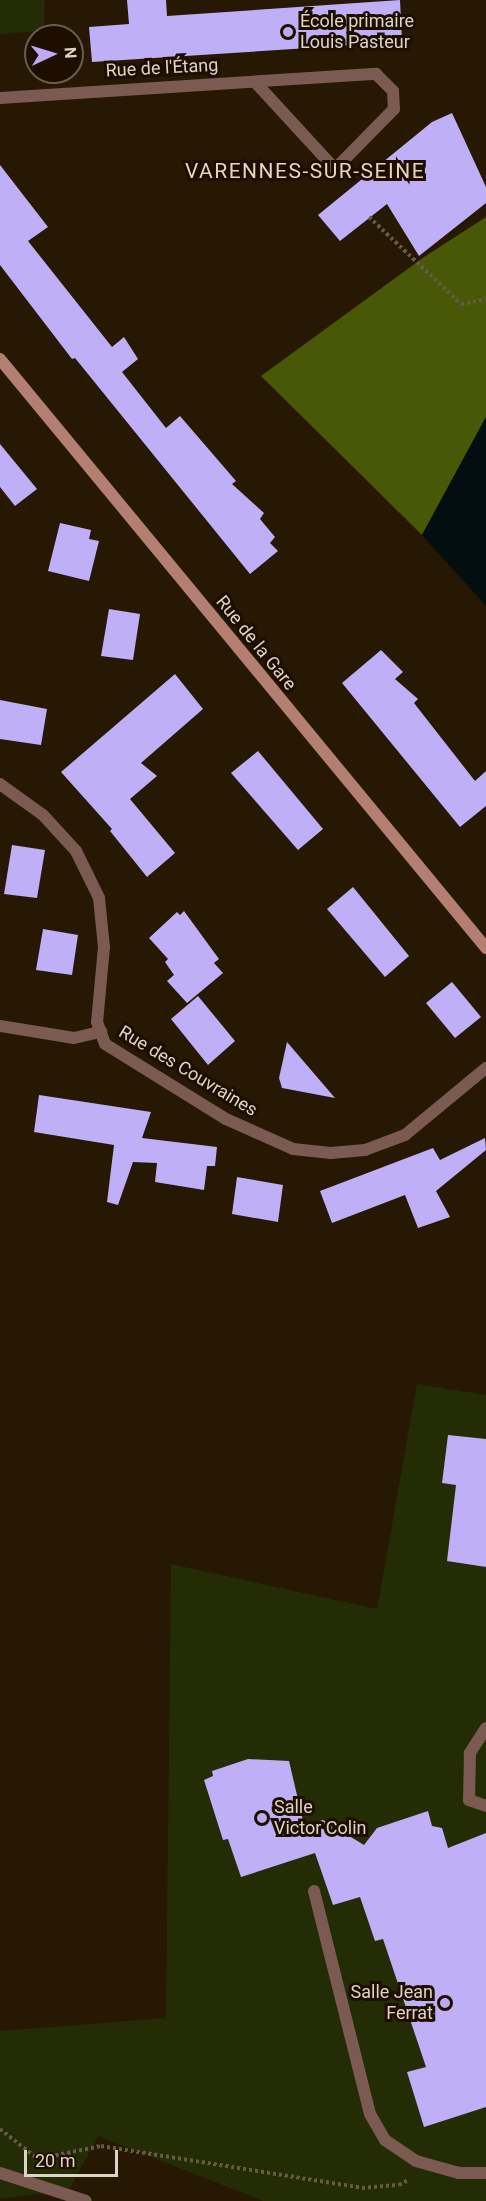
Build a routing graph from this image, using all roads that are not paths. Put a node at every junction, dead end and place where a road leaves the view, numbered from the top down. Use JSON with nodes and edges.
{"nodes":[{"id":1,"x":255,"y":82,"type":"junction"},
{"id":2,"x":0,"y":98,"type":"edge"},
{"id":3,"x":0,"y":359,"type":"edge"},
{"id":4,"x":0,"y":784,"type":"edge"},
{"id":5,"x":486,"y":948,"type":"edge"},
{"id":6,"x":0,"y":1026,"type":"edge"},
{"id":7,"x":101,"y":1032,"type":"junction"},
{"id":8,"x":486,"y":1068,"type":"edge"},
{"id":9,"x":486,"y":1728,"type":"edge"},
{"id":10,"x":486,"y":1806,"type":"edge"},
{"id":11,"x":314,"y":1891,"type":"dead end"},
{"id":12,"x":0,"y":2173,"type":"edge"},
{"id":13,"x":486,"y":2173,"type":"edge"},
{"id":14,"x":87,"y":2201,"type":"edge"}],
"edges":[{"from":1,"to":1,"type":"street","name":"Rue de l'Étang"},
{"from":1,"to":2,"type":"street","name":"Rue de l'Étang"},
{"from":3,"to":5,"type":"main road","name":"Rue de la Gare"},
{"from":4,"to":7,"type":"street","name":"Rue des Couvraines"},
{"from":6,"to":7,"type":"street"},
{"from":7,"to":8,"type":"street","name":"Rue des Couvraines"},
{"from":9,"to":10,"type":"street"},
{"from":11,"to":13,"type":"street"},
{"from":12,"to":14,"type":"street"}]}
